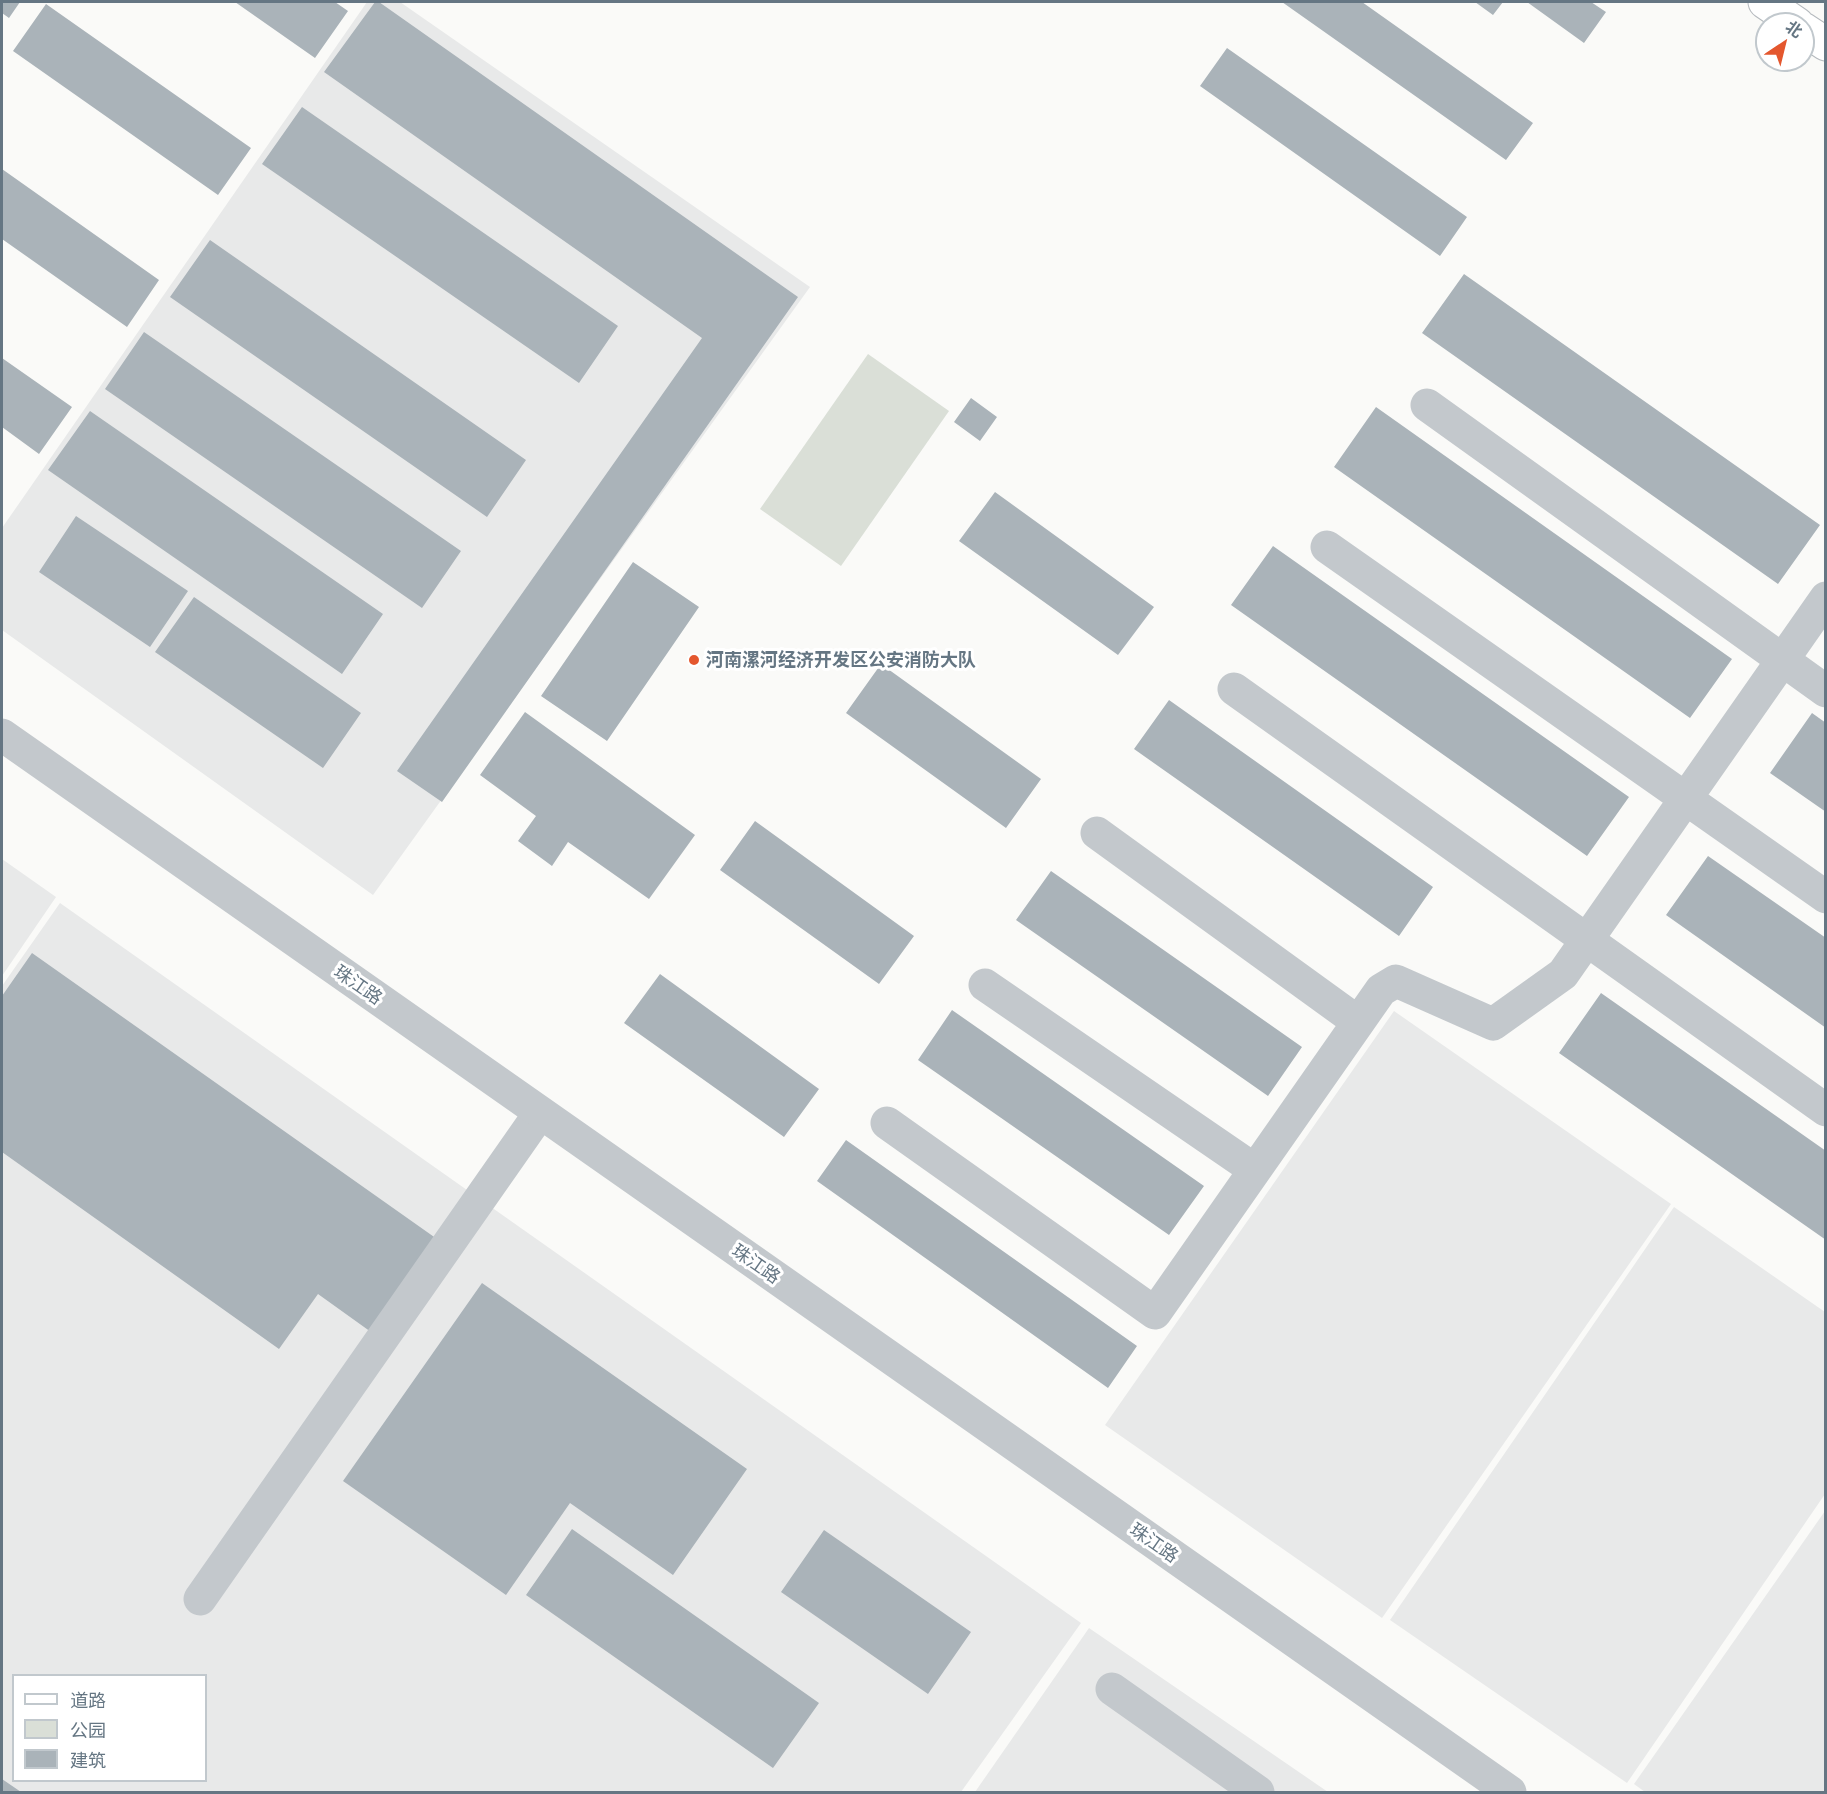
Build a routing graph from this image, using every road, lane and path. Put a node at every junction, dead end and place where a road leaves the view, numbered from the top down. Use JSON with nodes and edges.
{"nodes":[{"id":1,"x":1765,"y":2,"type":"edge"},
{"id":2,"x":1780,"y":12,"type":"edge"},
{"id":3,"x":1427,"y":405,"type":"dead end"},
{"id":4,"x":1327,"y":547,"type":"dead end"},
{"id":5,"x":1826,"y":598,"type":"edge"},
{"id":6,"x":1782,"y":660,"type":"junction"},
{"id":7,"x":1234,"y":689,"type":"dead end"},
{"id":8,"x":1826,"y":691,"type":"edge"},
{"id":9,"x":2,"y":735,"type":"edge"},
{"id":10,"x":1685,"y":798,"type":"junction"},
{"id":11,"x":1097,"y":833,"type":"dead end"},
{"id":12,"x":1826,"y":897,"type":"edge"},
{"id":13,"x":1587,"y":940,"type":"junction"},
{"id":14,"x":985,"y":985,"type":"dead end"},
{"id":15,"x":1358,"y":1022,"type":"junction"},
{"id":16,"x":1826,"y":1110,"type":"edge"},
{"id":17,"x":540,"y":1113,"type":"junction"},
{"id":18,"x":887,"y":1123,"type":"dead end"},
{"id":19,"x":1255,"y":1170,"type":"junction"},
{"id":20,"x":200,"y":1599,"type":"dead end"},
{"id":21,"x":1112,"y":1689,"type":"dead end"},
{"id":22,"x":1258,"y":1792,"type":"edge"},
{"id":23,"x":1510,"y":1792,"type":"edge"}],
"edges":[{"from":1,"to":2,"type":"main road"},
{"from":3,"to":6,"type":"street"},
{"from":4,"to":10,"type":"street"},
{"from":5,"to":6,"type":"street"},
{"from":6,"to":8,"type":"street"},
{"from":6,"to":10,"type":"street"},
{"from":7,"to":13,"type":"street"},
{"from":9,"to":17,"type":"street","name":"珠江路"},
{"from":10,"to":12,"type":"street"},
{"from":10,"to":13,"type":"street"},
{"from":11,"to":15,"type":"street"},
{"from":13,"to":15,"type":"street"},
{"from":13,"to":16,"type":"street"},
{"from":14,"to":19,"type":"street"},
{"from":15,"to":19,"type":"street"},
{"from":17,"to":20,"type":"street"},
{"from":17,"to":23,"type":"street","name":"珠江路"},
{"from":18,"to":19,"type":"street"},
{"from":21,"to":22,"type":"street"}]}
